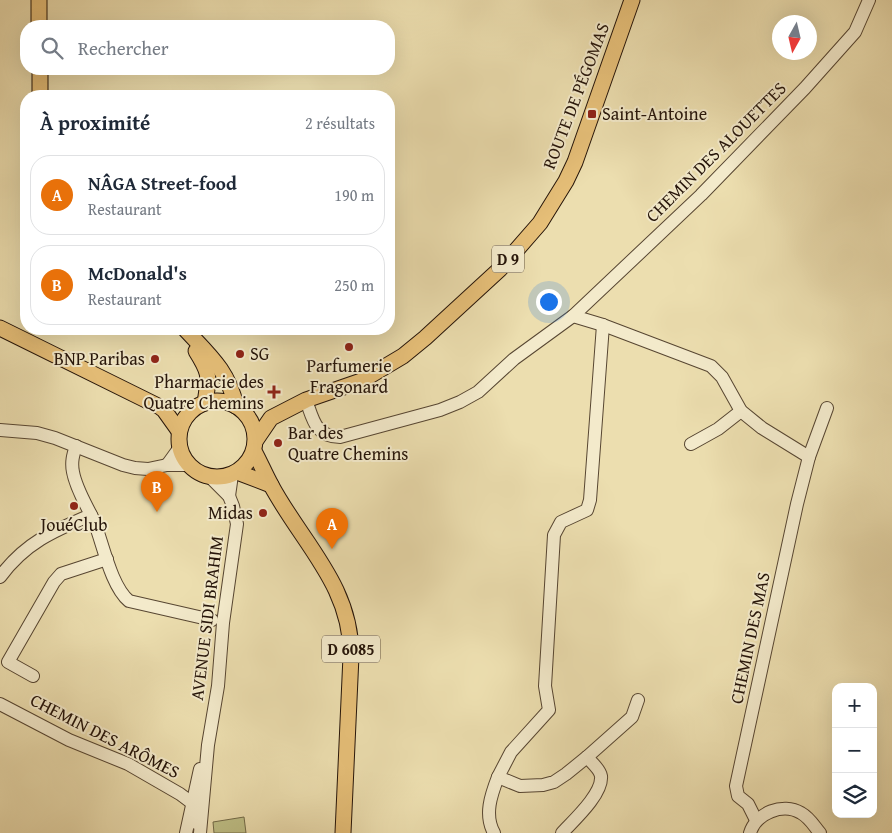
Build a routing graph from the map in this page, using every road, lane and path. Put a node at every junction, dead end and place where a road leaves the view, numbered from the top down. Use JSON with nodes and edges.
{"nodes":[{"id":1,"x":39,"y":0,"type":"edge"},
{"id":2,"x":632,"y":0,"type":"edge"},
{"id":3,"x":869,"y":0,"type":"edge"},
{"id":4,"x":39,"y":20,"type":"edge"},
{"id":5,"x":40,"y":75,"type":"edge"},
{"id":6,"x":40,"y":90,"type":"edge"},
{"id":7,"x":573,"y":316,"type":"junction"},
{"id":8,"x":603,"y":325,"type":"junction"},
{"id":9,"x":0,"y":328,"type":"edge"},
{"id":10,"x":187,"y":335,"type":"edge"},
{"id":11,"x":189,"y":335,"type":"edge"},
{"id":12,"x":306,"y":400,"type":"junction"},
{"id":13,"x":199,"y":406,"type":"junction"},
{"id":14,"x":827,"y":408,"type":"dead end"},
{"id":15,"x":164,"y":410,"type":"junction"},
{"id":16,"x":242,"y":411,"type":"junction"},
{"id":17,"x":741,"y":411,"type":"junction"},
{"id":18,"x":271,"y":418,"type":"junction"},
{"id":19,"x":0,"y":430,"type":"edge"},
{"id":20,"x":180,"y":431,"type":"junction"},
{"id":21,"x":691,"y":444,"type":"dead end"},
{"id":22,"x":255,"y":445,"type":"junction"},
{"id":23,"x":76,"y":446,"type":"junction"},
{"id":24,"x":180,"y":447,"type":"junction"},
{"id":25,"x":809,"y":457,"type":"junction"},
{"id":26,"x":167,"y":465,"type":"junction"},
{"id":27,"x":189,"y":465,"type":"junction"},
{"id":28,"x":234,"y":473,"type":"junction"},
{"id":29,"x":210,"y":477,"type":"junction"},
{"id":30,"x":271,"y":485,"type":"junction"},
{"id":31,"x":229,"y":496,"type":"junction"},
{"id":32,"x":91,"y":515,"type":"junction"},
{"id":33,"x":107,"y":559,"type":"junction"},
{"id":34,"x":0,"y":577,"type":"edge"},
{"id":35,"x":212,"y":620,"type":"dead end"},
{"id":36,"x":33,"y":676,"type":"dead end"},
{"id":37,"x":638,"y":700,"type":"dead end"},
{"id":38,"x":0,"y":704,"type":"edge"},
{"id":39,"x":208,"y":745,"type":"junction"},
{"id":40,"x":587,"y":757,"type":"junction"},
{"id":41,"x":498,"y":777,"type":"junction"},
{"id":42,"x":192,"y":803,"type":"junction"},
{"id":43,"x":756,"y":820,"type":"junction"},
{"id":44,"x":200,"y":832,"type":"edge"},
{"id":45,"x":186,"y":833,"type":"edge"},
{"id":46,"x":343,"y":833,"type":"edge"},
{"id":47,"x":494,"y":833,"type":"edge"},
{"id":48,"x":562,"y":833,"type":"edge"},
{"id":49,"x":750,"y":833,"type":"edge"},
{"id":50,"x":820,"y":833,"type":"edge"}],
"edges":[{"from":1,"to":4,"type":"main road"},
{"from":2,"to":12,"type":"main road","name":"ROUTE DE PÉGOMAS","number":"D 9"},
{"from":3,"to":7,"type":"street","name":"CHEMIN DES ALOUETTES"},
{"from":5,"to":6,"type":"main road"},
{"from":7,"to":8,"type":"street"},
{"from":7,"to":12,"type":"street"},
{"from":8,"to":17,"type":"street"},
{"from":8,"to":41,"type":"street"},
{"from":9,"to":15,"type":"main road"},
{"from":10,"to":13,"type":"main road"},
{"from":11,"to":16,"type":"main road"},
{"from":12,"to":18,"type":"main road","name":"ROUTE DE PÉGOMAS","number":"D 9"},
{"from":13,"to":15,"type":"main road"},
{"from":13,"to":16,"type":"main road"},
{"from":13,"to":20,"type":"main road"},
{"from":14,"to":25,"type":"street","name":"CHEMIN DES MAS"},
{"from":15,"to":20,"type":"main road"},
{"from":16,"to":18,"type":"main road"},
{"from":16,"to":22,"type":"main road"},
{"from":17,"to":21,"type":"street"},
{"from":17,"to":25,"type":"street"},
{"from":18,"to":22,"type":"main road","number":"D 9"},
{"from":19,"to":23,"type":"street"},
{"from":20,"to":24,"type":"main road"},
{"from":22,"to":28,"type":"main road"},
{"from":22,"to":30,"type":"main road","number":"D 6085"},
{"from":23,"to":26,"type":"street"},
{"from":23,"to":32,"type":"street"},
{"from":24,"to":26,"type":"street"},
{"from":24,"to":27,"type":"main road"},
{"from":25,"to":43,"type":"street","name":"CHEMIN DES MAS"},
{"from":26,"to":27,"type":"street"},
{"from":27,"to":29,"type":"main road"},
{"from":28,"to":29,"type":"main road"},
{"from":28,"to":30,"type":"main road"},
{"from":28,"to":31,"type":"street","name":"AVENUE SIDI BRAHIM"},
{"from":29,"to":31,"type":"street","name":"AVENUE SIDI BRAHIM"},
{"from":30,"to":46,"type":"main road","number":"D 6085"},
{"from":31,"to":39,"type":"street","name":"AVENUE SIDI BRAHIM"},
{"from":32,"to":33,"type":"street"},
{"from":32,"to":34,"type":"street"},
{"from":33,"to":35,"type":"street"},
{"from":33,"to":36,"type":"street"},
{"from":37,"to":40,"type":"street"},
{"from":38,"to":42,"type":"street","name":"CHEMIN DES ARÔMES"},
{"from":39,"to":42,"type":"street","name":"AVENUE SIDI BRAHIM"},
{"from":39,"to":44,"type":"street","name":"AVENUE SIDI BRAHIM"},
{"from":40,"to":41,"type":"street"},
{"from":40,"to":48,"type":"street"},
{"from":41,"to":47,"type":"street"},
{"from":42,"to":44,"type":"street"},
{"from":42,"to":45,"type":"street","name":"AVENUE SIDI BRAHIM"},
{"from":43,"to":49,"type":"street"},
{"from":43,"to":50,"type":"street"}]}
